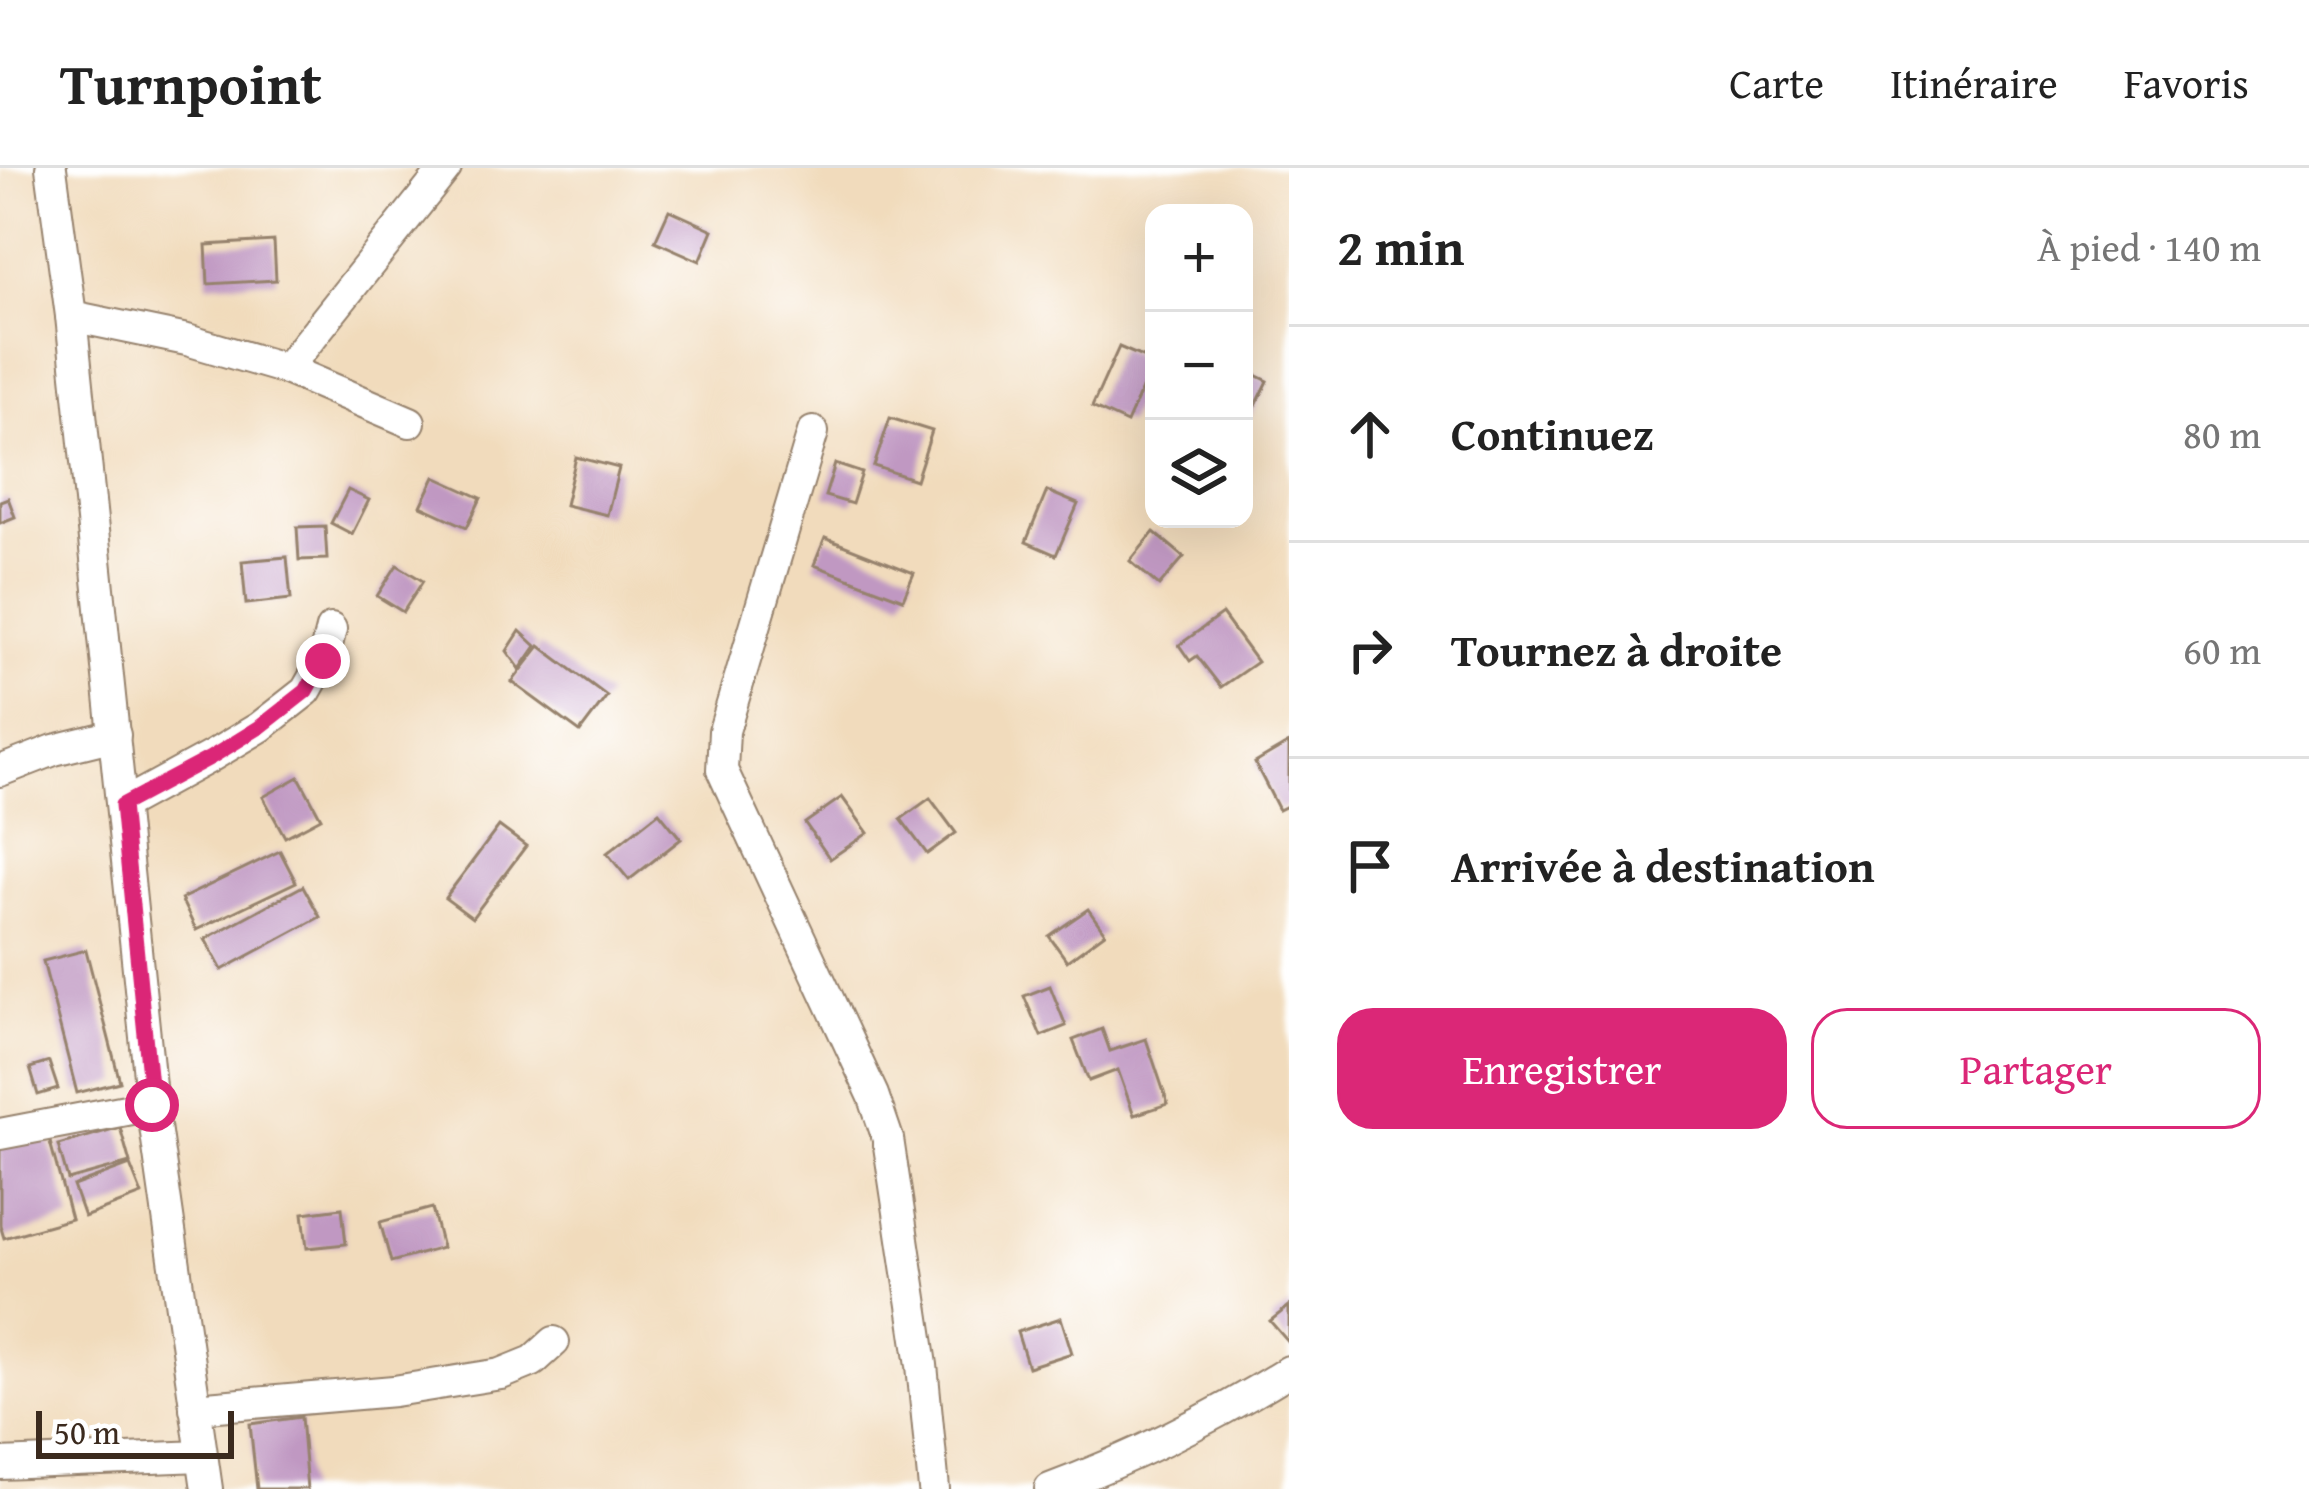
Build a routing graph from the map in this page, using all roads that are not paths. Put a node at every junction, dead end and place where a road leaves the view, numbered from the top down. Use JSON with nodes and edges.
{"nodes":[{"id":1,"x":51,"y":168,"type":"edge"},
{"id":2,"x":446,"y":168,"type":"edge"},
{"id":3,"x":71,"y":316,"type":"junction"},
{"id":4,"x":286,"y":369,"type":"junction"},
{"id":5,"x":410,"y":422,"type":"dead end"},
{"id":6,"x":813,"y":432,"type":"dead end"},
{"id":7,"x":331,"y":629,"type":"dead end"},
{"id":8,"x":115,"y":735,"type":"junction"},
{"id":9,"x":0,"y":771,"type":"edge"},
{"id":10,"x":122,"y":805,"type":"junction"},
{"id":11,"x":152,"y":1105,"type":"junction"},
{"id":12,"x":0,"y":1134,"type":"edge"},
{"id":13,"x":554,"y":1342,"type":"dead end"},
{"id":14,"x":1289,"y":1370,"type":"edge"},
{"id":15,"x":195,"y":1408,"type":"junction"},
{"id":16,"x":202,"y":1456,"type":"junction"},
{"id":17,"x":0,"y":1464,"type":"edge"},
{"id":18,"x":207,"y":1489,"type":"edge"},
{"id":19,"x":934,"y":1489,"type":"edge"},
{"id":20,"x":1050,"y":1489,"type":"edge"}],
"edges":[{"from":1,"to":3,"type":"street"},
{"from":2,"to":4,"type":"street"},
{"from":3,"to":4,"type":"street"},
{"from":3,"to":8,"type":"street"},
{"from":4,"to":5,"type":"street"},
{"from":6,"to":19,"type":"street"},
{"from":7,"to":10,"type":"street"},
{"from":8,"to":9,"type":"street"},
{"from":8,"to":10,"type":"street"},
{"from":10,"to":11,"type":"street"},
{"from":11,"to":12,"type":"street"},
{"from":11,"to":15,"type":"street"},
{"from":13,"to":15,"type":"street"},
{"from":14,"to":20,"type":"street"},
{"from":15,"to":16,"type":"street"},
{"from":16,"to":17,"type":"street"},
{"from":16,"to":18,"type":"street"}]}
